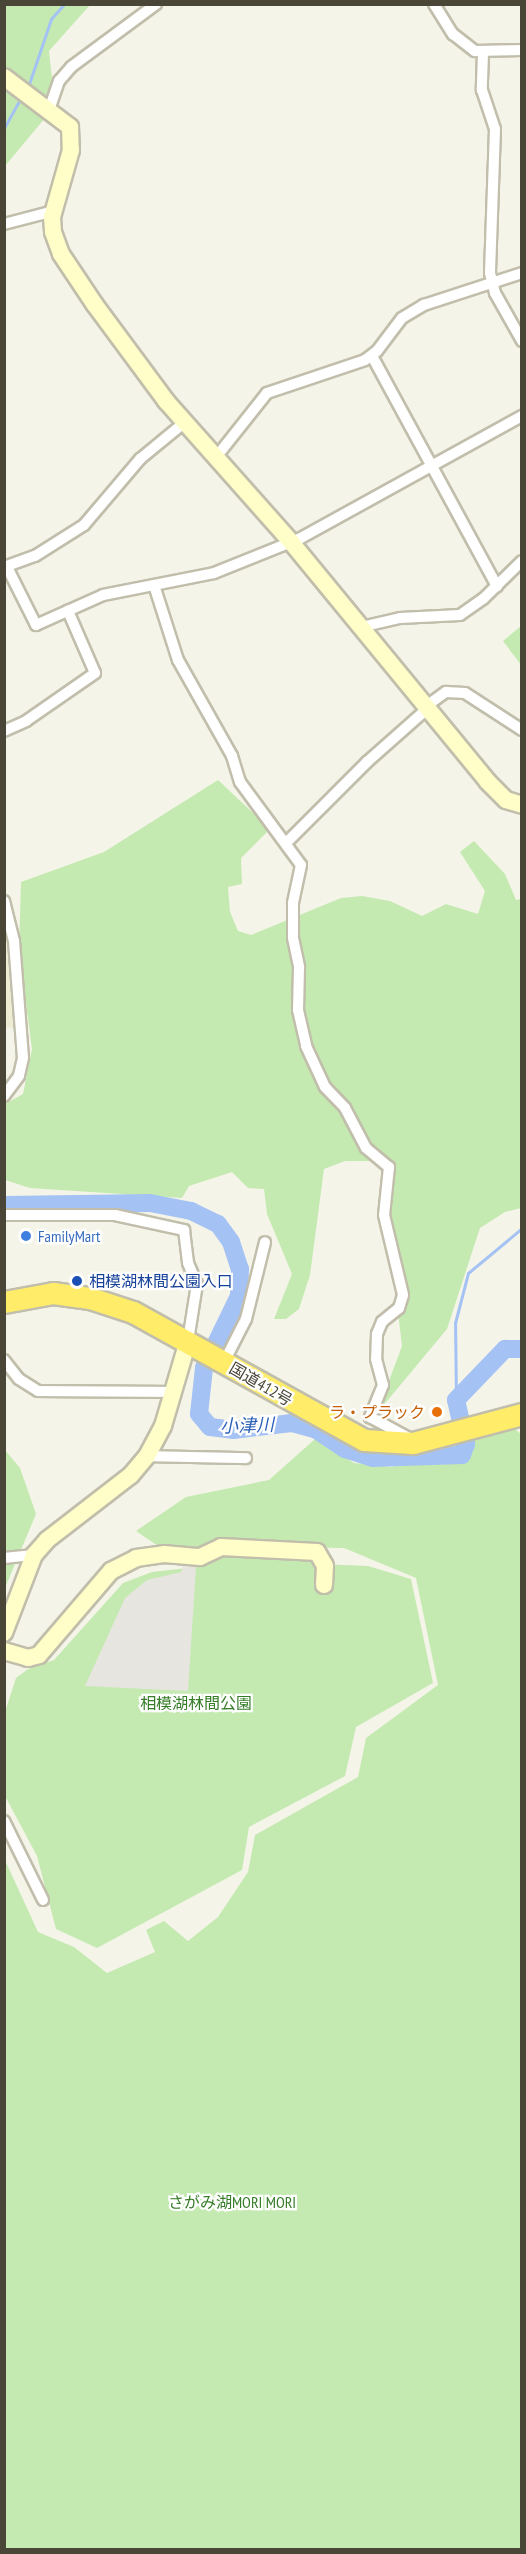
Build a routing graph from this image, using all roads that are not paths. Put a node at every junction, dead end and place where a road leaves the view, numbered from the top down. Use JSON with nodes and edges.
{"nodes":[{"id":1,"x":156,"y":4,"type":"edge"},
{"id":2,"x":434,"y":4,"type":"edge"},
{"id":3,"x":522,"y":50,"type":"edge"},
{"id":4,"x":483,"y":53,"type":"junction"},
{"id":5,"x":10,"y":84,"type":"edge"},
{"id":6,"x":49,"y":110,"type":"junction"},
{"id":7,"x":54,"y":211,"type":"junction"},
{"id":8,"x":4,"y":224,"type":"edge"},
{"id":9,"x":522,"y":273,"type":"edge"},
{"id":10,"x":491,"y":282,"type":"junction"},
{"id":11,"x":522,"y":341,"type":"edge"},
{"id":12,"x":372,"y":356,"type":"junction"},
{"id":13,"x":522,"y":416,"type":"edge"},
{"id":14,"x":185,"y":422,"type":"junction"},
{"id":15,"x":217,"y":456,"type":"junction"},
{"id":16,"x":433,"y":464,"type":"junction"},
{"id":17,"x":291,"y":542,"type":"junction"},
{"id":18,"x":522,"y":561,"type":"edge"},
{"id":19,"x":6,"y":567,"type":"edge"},
{"id":20,"x":154,"y":585,"type":"junction"},
{"id":21,"x":497,"y":586,"type":"junction"},
{"id":22,"x":68,"y":611,"type":"junction"},
{"id":23,"x":361,"y":627,"type":"junction"},
{"id":24,"x":426,"y":708,"type":"junction"},
{"id":25,"x":522,"y":730,"type":"edge"},
{"id":26,"x":4,"y":731,"type":"edge"},
{"id":27,"x":522,"y":806,"type":"edge"},
{"id":28,"x":287,"y":842,"type":"junction"},
{"id":29,"x":4,"y":901,"type":"edge"},
{"id":30,"x":4,"y":1096,"type":"edge"},
{"id":31,"x":4,"y":1215,"type":"edge"},
{"id":32,"x":266,"y":1242,"type":"dead end"},
{"id":33,"x":4,"y":1302,"type":"edge"},
{"id":34,"x":209,"y":1353,"type":"junction"},
{"id":35,"x":4,"y":1360,"type":"edge"},
{"id":36,"x":174,"y":1392,"type":"junction"},
{"id":37,"x":522,"y":1414,"type":"edge"},
{"id":38,"x":413,"y":1443,"type":"junction"},
{"id":39,"x":147,"y":1456,"type":"junction"},
{"id":40,"x":246,"y":1458,"type":"dead end"},
{"id":41,"x":34,"y":1555,"type":"junction"},
{"id":42,"x":4,"y":1558,"type":"edge"},
{"id":43,"x":324,"y":1585,"type":"dead end"},
{"id":44,"x":4,"y":1633,"type":"edge"},
{"id":45,"x":4,"y":1651,"type":"edge"},
{"id":46,"x":4,"y":1821,"type":"edge"},
{"id":47,"x":43,"y":1900,"type":"dead end"}],
"edges":[{"from":1,"to":6,"type":"street"},
{"from":2,"to":4,"type":"street"},
{"from":3,"to":4,"type":"street"},
{"from":4,"to":10,"type":"street"},
{"from":5,"to":6,"type":"street"},
{"from":6,"to":7,"type":"street"},
{"from":7,"to":8,"type":"street"},
{"from":7,"to":14,"type":"street"},
{"from":9,"to":10,"type":"street"},
{"from":10,"to":11,"type":"street"},
{"from":10,"to":12,"type":"street"},
{"from":12,"to":15,"type":"street"},
{"from":12,"to":16,"type":"street"},
{"from":13,"to":16,"type":"street"},
{"from":14,"to":15,"type":"street"},
{"from":14,"to":19,"type":"street"},
{"from":15,"to":17,"type":"street"},
{"from":16,"to":17,"type":"street"},
{"from":16,"to":21,"type":"street"},
{"from":17,"to":20,"type":"street"},
{"from":17,"to":23,"type":"street"},
{"from":18,"to":21,"type":"street"},
{"from":19,"to":22,"type":"street"},
{"from":20,"to":22,"type":"street"},
{"from":20,"to":28,"type":"street"},
{"from":21,"to":23,"type":"street"},
{"from":22,"to":26,"type":"street"},
{"from":23,"to":24,"type":"street"},
{"from":24,"to":25,"type":"street"},
{"from":24,"to":27,"type":"street"},
{"from":24,"to":28,"type":"street"},
{"from":28,"to":38,"type":"street"},
{"from":29,"to":30,"type":"street"},
{"from":31,"to":34,"type":"street"},
{"from":32,"to":34,"type":"street"},
{"from":33,"to":34,"type":"highway","name":"国道412号"},
{"from":34,"to":36,"type":"street"},
{"from":34,"to":38,"type":"highway","name":"国道412号"},
{"from":35,"to":36,"type":"street"},
{"from":36,"to":39,"type":"street"},
{"from":37,"to":38,"type":"highway","name":"国道412号"},
{"from":39,"to":40,"type":"street"},
{"from":39,"to":41,"type":"street"},
{"from":41,"to":42,"type":"street"},
{"from":41,"to":44,"type":"street"},
{"from":43,"to":45,"type":"street"},
{"from":46,"to":47,"type":"street"}]}
